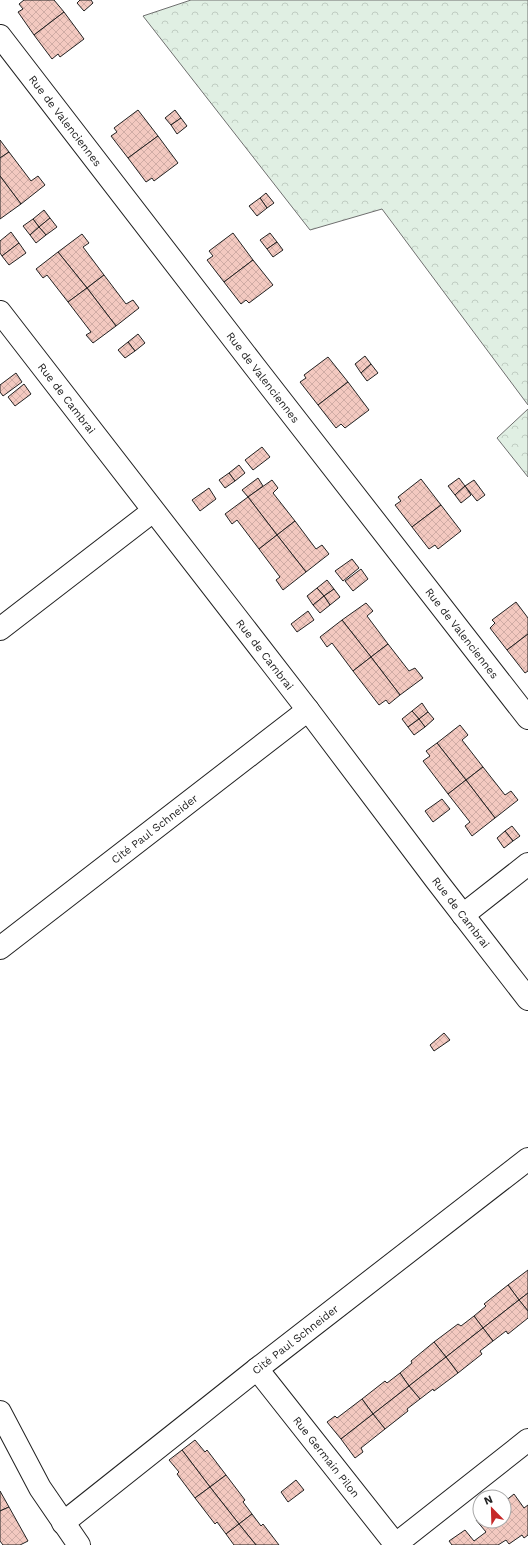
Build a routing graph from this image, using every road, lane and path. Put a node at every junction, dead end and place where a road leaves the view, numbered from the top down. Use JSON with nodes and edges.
{"nodes":[{"id":1,"x":0,"y":36,"type":"edge"},
{"id":2,"x":0,"y":312,"type":"edge"},
{"id":3,"x":153,"y":510,"type":"junction"},
{"id":4,"x":0,"y":628,"type":"edge"},
{"id":5,"x":308,"y":710,"type":"junction"},
{"id":6,"x":528,"y":718,"type":"edge"},
{"id":7,"x":528,"y":864,"type":"edge"},
{"id":8,"x":463,"y":915,"type":"junction"},
{"id":9,"x":0,"y":948,"type":"edge"},
{"id":10,"x":528,"y":999,"type":"edge"},
{"id":11,"x":528,"y":1159,"type":"edge"},
{"id":12,"x":257,"y":1370,"type":"junction"},
{"id":13,"x":0,"y":1412,"type":"edge"},
{"id":14,"x":528,"y":1440,"type":"edge"},
{"id":15,"x":63,"y":1523,"type":"junction"},
{"id":16,"x":396,"y":1544,"type":"edge"},
{"id":17,"x":79,"y":1545,"type":"edge"}],
"edges":[{"from":1,"to":6,"type":"street","name":"Rue de Valenciennes"},
{"from":2,"to":3,"type":"street","name":"Rue de Cambrai"},
{"from":3,"to":4,"type":"street"},
{"from":3,"to":5,"type":"street","name":"Rue de Cambrai"},
{"from":5,"to":8,"type":"street","name":"Rue de Cambrai"},
{"from":5,"to":9,"type":"street","name":"Cité Paul Schneider"},
{"from":7,"to":8,"type":"street"},
{"from":8,"to":10,"type":"street","name":"Rue de Cambrai"},
{"from":11,"to":12,"type":"street","name":"Cité Paul Schneider"},
{"from":12,"to":15,"type":"street","name":"Cité Paul Schneider"},
{"from":12,"to":16,"type":"street","name":"Rue Germain Pilon"},
{"from":13,"to":15,"type":"street"},
{"from":14,"to":16,"type":"street"},
{"from":15,"to":17,"type":"street"}]}
